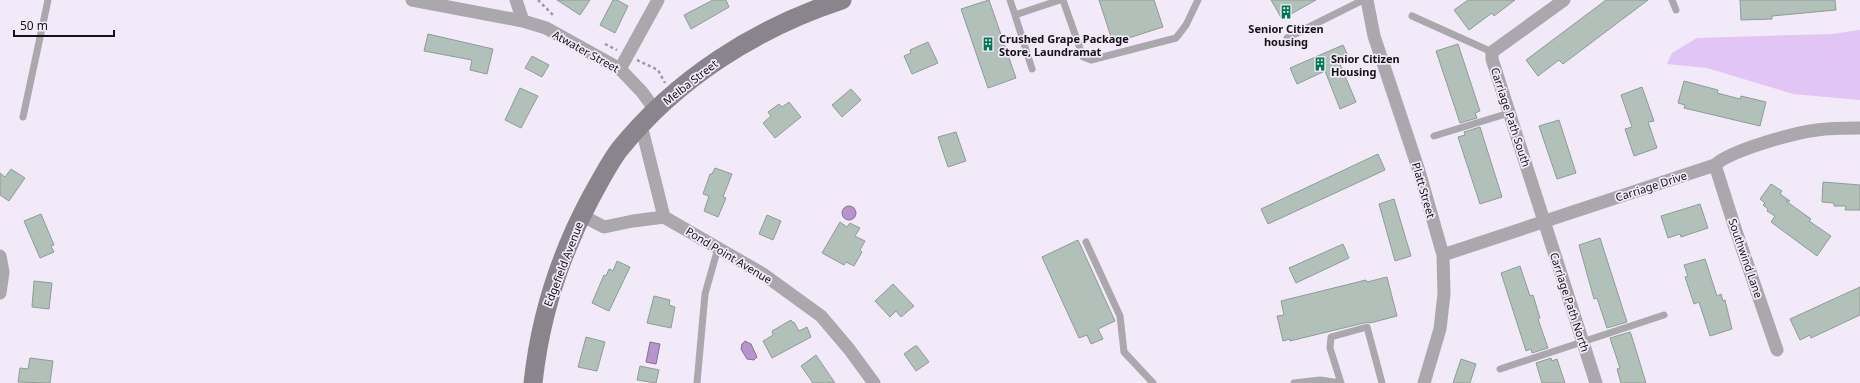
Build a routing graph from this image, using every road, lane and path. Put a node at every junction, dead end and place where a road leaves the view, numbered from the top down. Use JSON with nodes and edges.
{"nodes":[{"id":1,"x":48,"y":0,"type":"edge"},
{"id":2,"x":412,"y":0,"type":"edge"},
{"id":3,"x":516,"y":0,"type":"edge"},
{"id":4,"x":538,"y":0,"type":"edge"},
{"id":5,"x":658,"y":0,"type":"edge"},
{"id":6,"x":842,"y":0,"type":"edge"},
{"id":7,"x":1010,"y":0,"type":"edge"},
{"id":8,"x":1060,"y":0,"type":"edge"},
{"id":9,"x":1064,"y":0,"type":"edge"},
{"id":10,"x":1198,"y":0,"type":"edge"},
{"id":11,"x":1363,"y":0,"type":"edge"},
{"id":12,"x":1367,"y":0,"type":"edge"},
{"id":13,"x":1564,"y":0,"type":"edge"},
{"id":14,"x":1672,"y":0,"type":"edge"},
{"id":15,"x":1676,"y":10,"type":"dead end"},
{"id":16,"x":1015,"y":15,"type":"junction"},
{"id":17,"x":1412,"y":16,"type":"dead end"},
{"id":18,"x":557,"y":19,"type":"dead end"},
{"id":19,"x":523,"y":21,"type":"junction"},
{"id":20,"x":1287,"y":38,"type":"dead end"},
{"id":21,"x":601,"y":42,"type":"dead end"},
{"id":22,"x":1492,"y":52,"type":"junction"},
{"id":23,"x":628,"y":56,"type":"junction"},
{"id":24,"x":620,"y":69,"type":"junction"},
{"id":25,"x":1032,"y":69,"type":"dead end"},
{"id":26,"x":666,"y":85,"type":"dead end"},
{"id":27,"x":655,"y":110,"type":"junction"},
{"id":28,"x":1510,"y":113,"type":"junction"},
{"id":29,"x":22,"y":117,"type":"dead end"},
{"id":30,"x":641,"y":125,"type":"junction"},
{"id":31,"x":1860,"y":128,"type":"edge"},
{"id":32,"x":1434,"y":136,"type":"dead end"},
{"id":33,"x":1715,"y":165,"type":"junction"},
{"id":34,"x":582,"y":215,"type":"junction"},
{"id":35,"x":664,"y":218,"type":"junction"},
{"id":36,"x":1543,"y":221,"type":"junction"},
{"id":37,"x":1086,"y":242,"type":"dead end"},
{"id":38,"x":718,"y":248,"type":"junction"},
{"id":39,"x":1443,"y":255,"type":"junction"},
{"id":40,"x":0,"y":256,"type":"edge"},
{"id":41,"x":0,"y":293,"type":"edge"},
{"id":42,"x":1664,"y":315,"type":"dead end"},
{"id":43,"x":1582,"y":341,"type":"junction"},
{"id":44,"x":1777,"y":350,"type":"dead end"},
{"id":45,"x":1500,"y":369,"type":"dead end"},
{"id":46,"x":533,"y":383,"type":"edge"},
{"id":47,"x":697,"y":383,"type":"edge"},
{"id":48,"x":874,"y":383,"type":"edge"},
{"id":49,"x":1153,"y":383,"type":"edge"},
{"id":50,"x":1294,"y":383,"type":"edge"},
{"id":51,"x":1382,"y":383,"type":"edge"},
{"id":52,"x":1424,"y":383,"type":"edge"},
{"id":53,"x":1596,"y":383,"type":"edge"}],
"edges":[{"from":1,"to":29,"type":"lane"},
{"from":2,"to":19,"type":"street","name":"Atwater Street"},
{"from":3,"to":19,"type":"street"},
{"from":4,"to":18,"type":"path"},
{"from":5,"to":23,"type":"street"},
{"from":6,"to":27,"type":"main road","name":"Melba Street"},
{"from":7,"to":16,"type":"lane"},
{"from":8,"to":16,"type":"lane"},
{"from":9,"to":10,"type":"lane"},
{"from":11,"to":20,"type":"lane"},
{"from":12,"to":39,"type":"street","name":"Platt Street"},
{"from":13,"to":22,"type":"street","name":"Carriage Path South"},
{"from":14,"to":15,"type":"lane"},
{"from":16,"to":25,"type":"lane"},
{"from":17,"to":22,"type":"lane"},
{"from":19,"to":24,"type":"street","name":"Atwater Street"},
{"from":21,"to":23,"type":"path"},
{"from":22,"to":28,"type":"street","name":"Carriage Path South"},
{"from":23,"to":24,"type":"street"},
{"from":23,"to":26,"type":"path"},
{"from":24,"to":27,"type":"street","name":"Atwater Street"},
{"from":27,"to":30,"type":"main road","name":"Melba Street"},
{"from":28,"to":32,"type":"lane"},
{"from":28,"to":36,"type":"street","name":"Carriage Path South"},
{"from":30,"to":34,"type":"main road","name":"Melba Street"},
{"from":30,"to":35,"type":"street"},
{"from":31,"to":33,"type":"street","name":"Carriage Drive"},
{"from":33,"to":36,"type":"street","name":"Carriage Drive"},
{"from":33,"to":44,"type":"street","name":"Southwind Lane"},
{"from":34,"to":35,"type":"street"},
{"from":34,"to":46,"type":"main road","name":"Edgefield Avenue"},
{"from":35,"to":38,"type":"street","name":"Pond Point Avenue"},
{"from":36,"to":39,"type":"street","name":"Carriage Drive"},
{"from":36,"to":43,"type":"street","name":"Carriage Path North"},
{"from":37,"to":49,"type":"lane"},
{"from":38,"to":47,"type":"lane"},
{"from":38,"to":48,"type":"street","name":"Pond Point Avenue"},
{"from":39,"to":52,"type":"street","name":"Platt Street"},
{"from":40,"to":41,"type":"street"},
{"from":42,"to":43,"type":"lane"},
{"from":43,"to":45,"type":"lane"},
{"from":43,"to":53,"type":"street","name":"Carriage Path North"},
{"from":50,"to":51,"type":"lane"}]}
